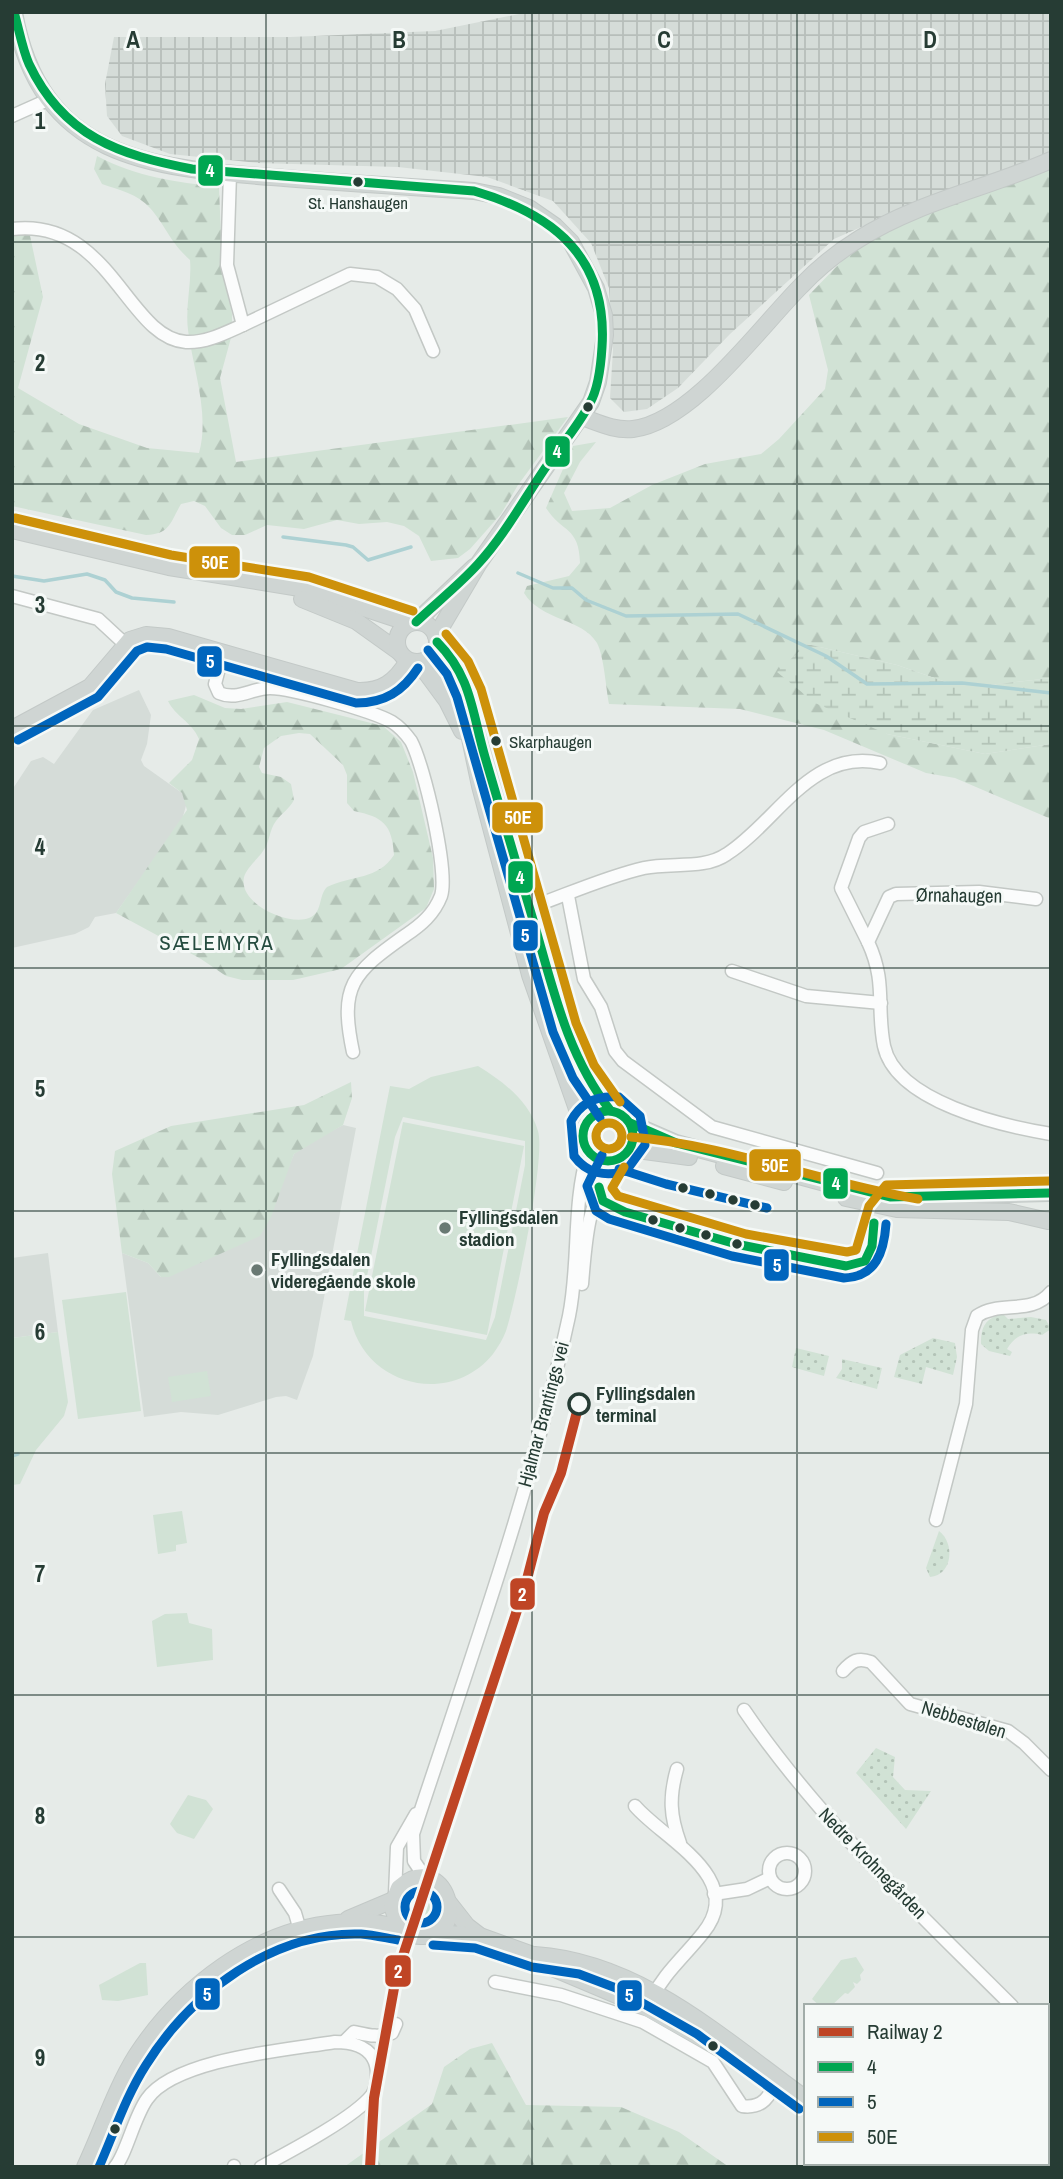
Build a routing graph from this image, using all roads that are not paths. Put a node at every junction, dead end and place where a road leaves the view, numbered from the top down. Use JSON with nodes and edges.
{"nodes":[{"id":1,"x":14,"y":12,"type":"edge"},
{"id":2,"x":50,"y":99,"type":"junction"},
{"id":3,"x":12,"y":116,"type":"edge"},
{"id":4,"x":1051,"y":160,"type":"edge"},
{"id":5,"x":230,"y":174,"type":"junction"},
{"id":6,"x":12,"y":229,"type":"edge"},
{"id":7,"x":243,"y":325,"type":"junction"},
{"id":8,"x":433,"y":351,"type":"dead end"},
{"id":9,"x":582,"y":417,"type":"junction"},
{"id":10,"x":12,"y":530,"type":"edge"},
{"id":11,"x":479,"y":563,"type":"junction"},
{"id":12,"x":232,"y":579,"type":"junction"},
{"id":13,"x":12,"y":596,"type":"edge"},
{"id":14,"x":413,"y":622,"type":"junction"},
{"id":15,"x":437,"y":639,"type":"junction"},
{"id":16,"x":125,"y":644,"type":"junction"},
{"id":17,"x":222,"y":653,"type":"junction"},
{"id":18,"x":412,"y":659,"type":"junction"},
{"id":19,"x":12,"y":729,"type":"edge"},
{"id":20,"x":880,"y":763,"type":"dead end"},
{"id":21,"x":888,"y":824,"type":"dead end"},
{"id":22,"x":568,"y":896,"type":"junction"},
{"id":23,"x":1036,"y":899,"type":"dead end"},
{"id":24,"x":528,"y":908,"type":"junction"},
{"id":25,"x":868,"y":942,"type":"junction"},
{"id":26,"x":732,"y":971,"type":"dead end"},
{"id":27,"x":881,"y":1003,"type":"junction"},
{"id":28,"x":353,"y":1052,"type":"dead end"},
{"id":29,"x":610,"y":1110,"type":"junction"},
{"id":30,"x":630,"y":1123,"type":"junction"},
{"id":31,"x":583,"y":1126,"type":"junction"},
{"id":32,"x":1051,"y":1134,"type":"edge"},
{"id":33,"x":630,"y":1149,"type":"junction"},
{"id":34,"x":588,"y":1153,"type":"junction"},
{"id":35,"x":613,"y":1161,"type":"junction"},
{"id":36,"x":877,"y":1173,"type":"dead end"},
{"id":37,"x":1050,"y":1192,"type":"edge"},
{"id":38,"x":1049,"y":1223,"type":"edge"},
{"id":39,"x":1047,"y":1296,"type":"edge"},
{"id":40,"x":936,"y":1520,"type":"dead end"},
{"id":41,"x":468,"y":1669,"type":"junction"},
{"id":42,"x":843,"y":1671,"type":"dead end"},
{"id":43,"x":744,"y":1710,"type":"dead end"},
{"id":44,"x":677,"y":1769,"type":"dead end"},
{"id":45,"x":1051,"y":1770,"type":"edge"},
{"id":46,"x":423,"y":1805,"type":"junction"},
{"id":47,"x":635,"y":1806,"type":"dead end"},
{"id":48,"x":680,"y":1844,"type":"junction"},
{"id":49,"x":426,"y":1878,"type":"junction"},
{"id":50,"x":770,"y":1878,"type":"dead end"},
{"id":51,"x":279,"y":1889,"type":"dead end"},
{"id":52,"x":714,"y":1894,"type":"junction"},
{"id":53,"x":394,"y":1897,"type":"junction"},
{"id":54,"x":450,"y":1903,"type":"junction"},
{"id":55,"x":339,"y":1923,"type":"junction"},
{"id":56,"x":400,"y":1928,"type":"junction"},
{"id":57,"x":304,"y":1929,"type":"junction"},
{"id":58,"x":434,"y":1933,"type":"junction"},
{"id":59,"x":480,"y":1936,"type":"junction"},
{"id":60,"x":495,"y":1983,"type":"dead end"},
{"id":61,"x":650,"y":2001,"type":"junction"},
{"id":62,"x":1011,"y":2004,"type":"edge"},
{"id":63,"x":396,"y":2024,"type":"dead end"},
{"id":64,"x":344,"y":2042,"type":"junction"},
{"id":65,"x":777,"y":2079,"type":"junction"},
{"id":66,"x":804,"y":2098,"type":"edge"},
{"id":67,"x":88,"y":2166,"type":"edge"},
{"id":68,"x":115,"y":2167,"type":"edge"},
{"id":69,"x":261,"y":2167,"type":"edge"}],
"edges":[{"from":1,"to":2,"type":"main road"},
{"from":2,"to":3,"type":"street"},
{"from":2,"to":5,"type":"main road"},
{"from":4,"to":9,"type":"main road"},
{"from":5,"to":7,"type":"street"},
{"from":5,"to":9,"type":"main road"},
{"from":6,"to":7,"type":"street"},
{"from":7,"to":8,"type":"street"},
{"from":9,"to":11,"type":"main road"},
{"from":10,"to":12,"type":"main road"},
{"from":11,"to":14,"type":"main road"},
{"from":11,"to":15,"type":"main road"},
{"from":12,"to":14,"type":"main road"},
{"from":12,"to":18,"type":"main road"},
{"from":13,"to":16,"type":"street"},
{"from":14,"to":15,"type":"main road"},
{"from":14,"to":18,"type":"main road"},
{"from":15,"to":18,"type":"main road"},
{"from":15,"to":24,"type":"main road"},
{"from":16,"to":17,"type":"main road"},
{"from":16,"to":19,"type":"main road"},
{"from":17,"to":18,"type":"main road"},
{"from":17,"to":28,"type":"street"},
{"from":18,"to":31,"type":"main road"},
{"from":20,"to":22,"type":"street"},
{"from":21,"to":25,"type":"street"},
{"from":22,"to":24,"type":"street"},
{"from":22,"to":36,"type":"street"},
{"from":23,"to":25,"type":"street","name":"Ørnahaugen"},
{"from":24,"to":29,"type":"main road"},
{"from":25,"to":27,"type":"street"},
{"from":26,"to":27,"type":"street"},
{"from":27,"to":32,"type":"street"},
{"from":29,"to":30,"type":"main road"},
{"from":29,"to":31,"type":"main road"},
{"from":30,"to":33,"type":"main road"},
{"from":30,"to":37,"type":"main road"},
{"from":31,"to":34,"type":"main road"},
{"from":33,"to":35,"type":"main road"},
{"from":33,"to":38,"type":"main road"},
{"from":34,"to":35,"type":"main road"},
{"from":34,"to":41,"type":"street","name":"Hjalmar Brantings vei"},
{"from":35,"to":41,"type":"street","name":"Hjalmar Brantings vei"},
{"from":37,"to":38,"type":"main road"},
{"from":39,"to":40,"type":"street"},
{"from":41,"to":46,"type":"street","name":"Hjalmar Brantings vei"},
{"from":42,"to":45,"type":"street","name":"Nebbestølen"},
{"from":43,"to":62,"type":"street","name":"Nedre Krohnegården"},
{"from":44,"to":48,"type":"street"},
{"from":46,"to":49,"type":"street","name":"Hjalmar Brantings vei"},
{"from":46,"to":53,"type":"street","name":"Hjalmar Brantings vei"},
{"from":47,"to":48,"type":"street"},
{"from":48,"to":52,"type":"street"},
{"from":49,"to":53,"type":"main road"},
{"from":49,"to":54,"type":"main road"},
{"from":50,"to":52,"type":"street"},
{"from":51,"to":57,"type":"street"},
{"from":52,"to":61,"type":"street"},
{"from":53,"to":55,"type":"main road"},
{"from":53,"to":56,"type":"main road"},
{"from":54,"to":58,"type":"main road"},
{"from":54,"to":59,"type":"main road"},
{"from":55,"to":56,"type":"main road"},
{"from":55,"to":57,"type":"main road"},
{"from":56,"to":58,"type":"main road"},
{"from":57,"to":67,"type":"main road"},
{"from":58,"to":59,"type":"main road"},
{"from":59,"to":61,"type":"main road"},
{"from":60,"to":65,"type":"street"},
{"from":61,"to":65,"type":"main road"},
{"from":63,"to":64,"type":"street"},
{"from":64,"to":68,"type":"street"},
{"from":64,"to":69,"type":"street"},
{"from":65,"to":66,"type":"main road"}]}
